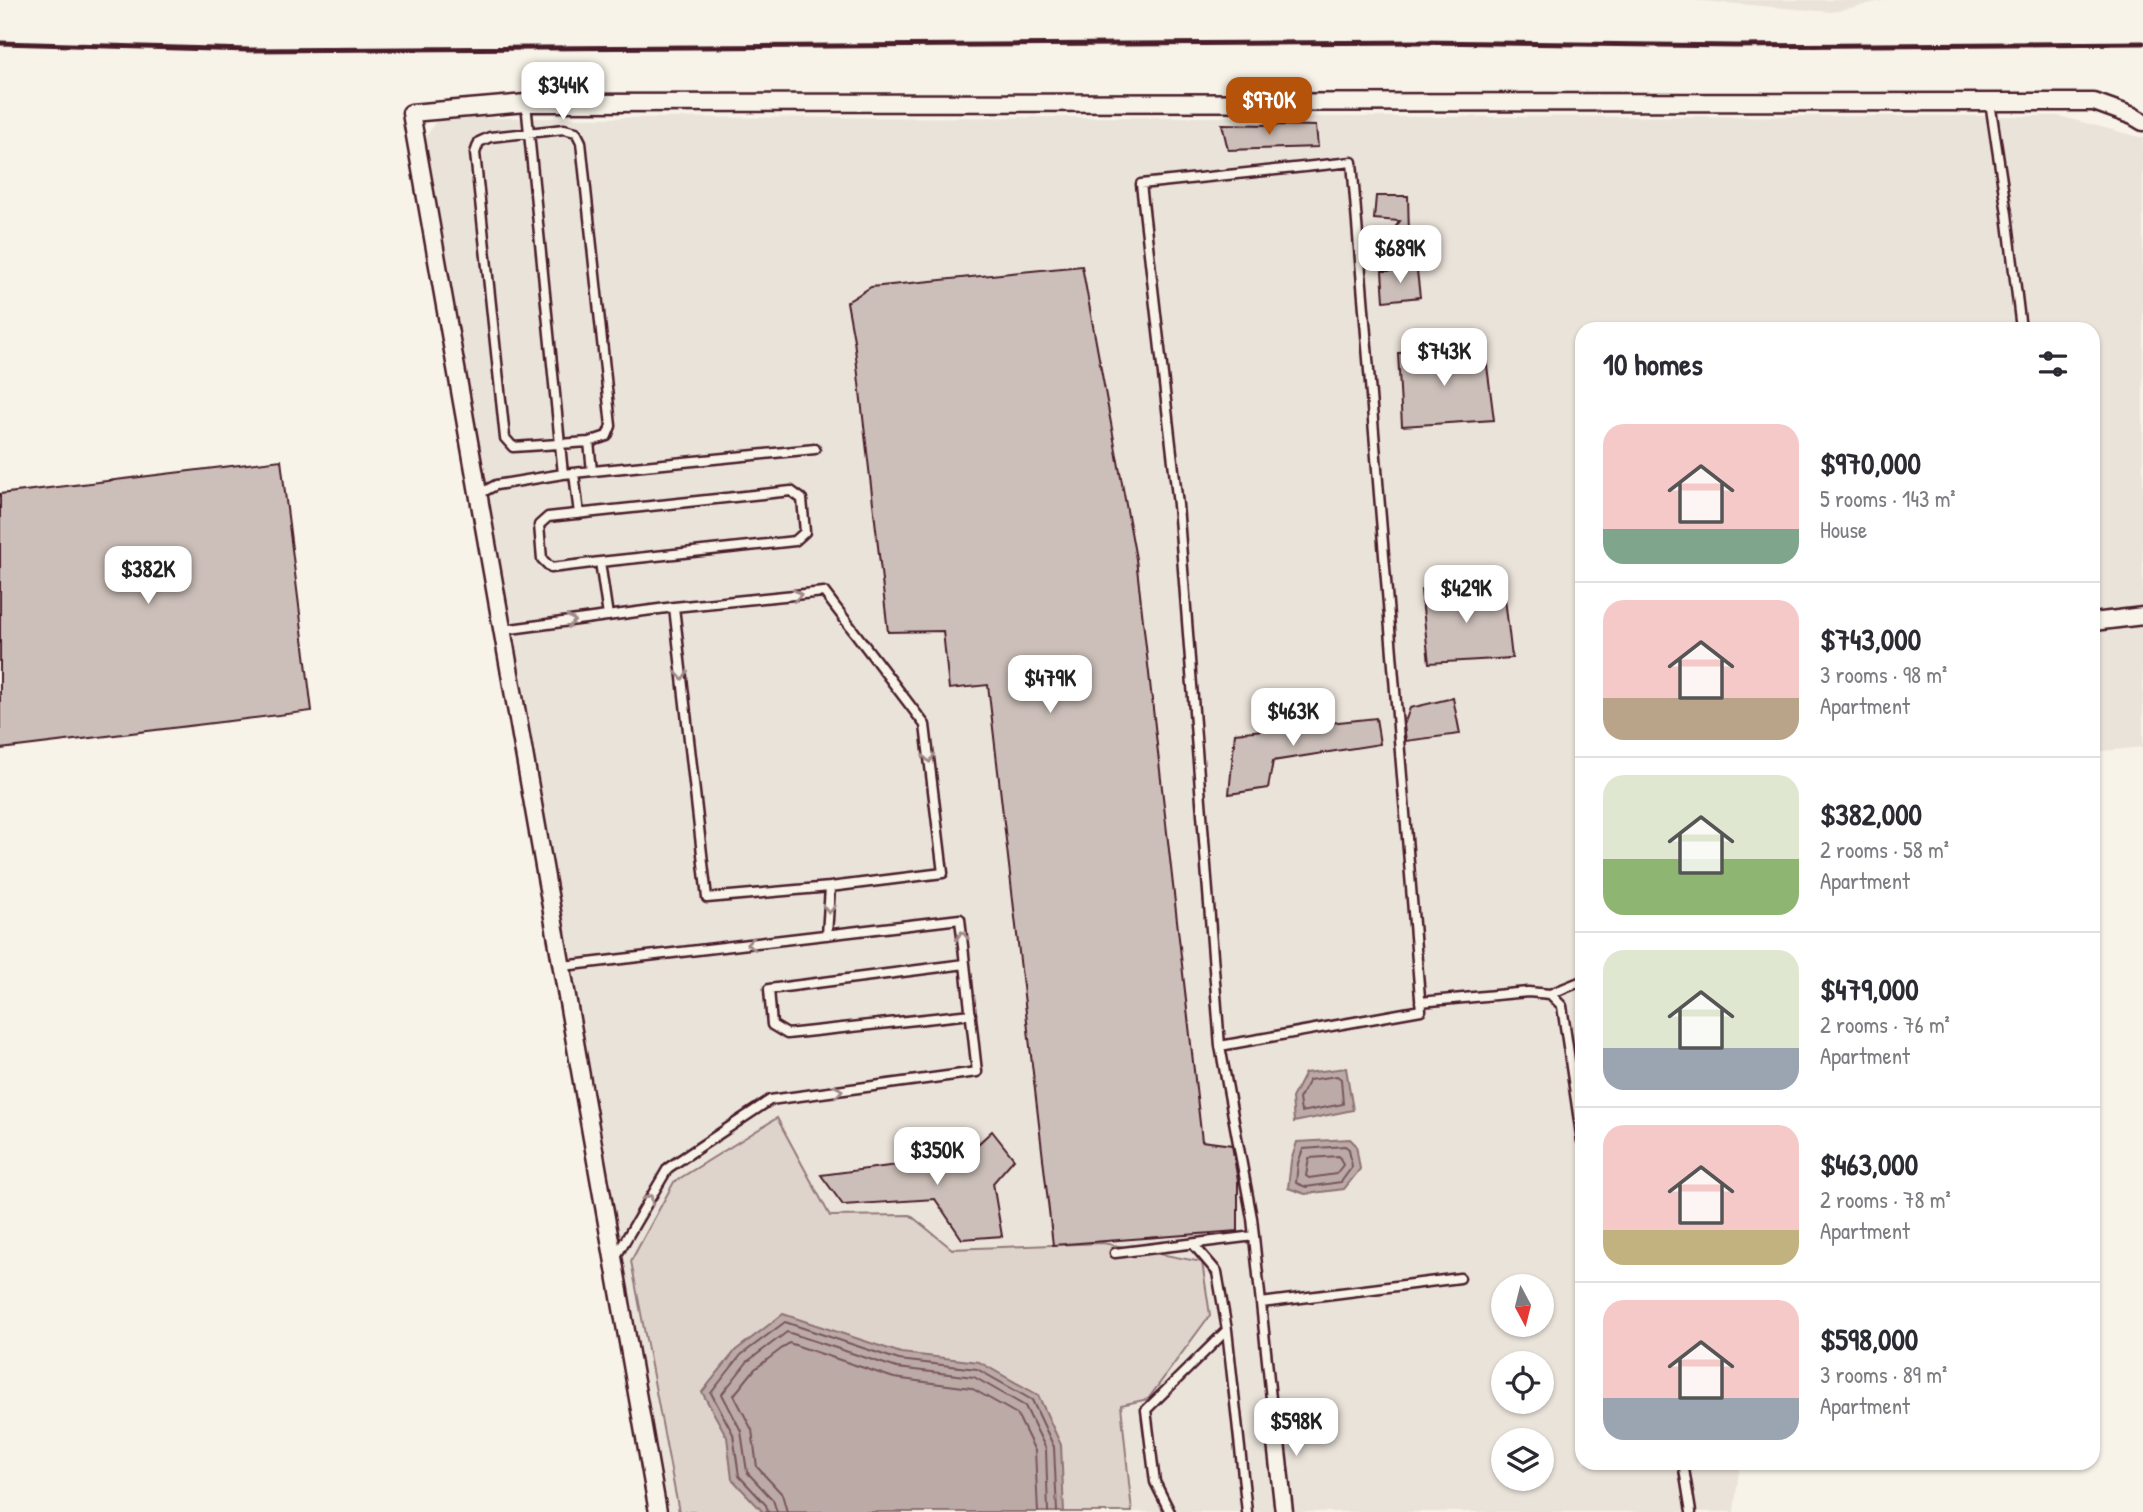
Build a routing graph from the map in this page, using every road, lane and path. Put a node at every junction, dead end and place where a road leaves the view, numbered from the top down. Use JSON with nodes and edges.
{"nodes":[{"id":1,"x":1990,"y":102,"type":"junction"},
{"id":2,"x":526,"y":103,"type":"junction"},
{"id":3,"x":2143,"y":122,"type":"edge"},
{"id":4,"x":527,"y":133,"type":"junction"},
{"id":5,"x":2020,"y":322,"type":"edge"},
{"id":6,"x":589,"y":442,"type":"junction"},
{"id":7,"x":560,"y":445,"type":"junction"},
{"id":8,"x":815,"y":449,"type":"dead end"},
{"id":9,"x":592,"y":471,"type":"junction"},
{"id":10,"x":574,"y":473,"type":"junction"},
{"id":11,"x":564,"y":474,"type":"junction"},
{"id":12,"x":479,"y":494,"type":"junction"},
{"id":13,"x":579,"y":514,"type":"junction"},
{"id":14,"x":600,"y":562,"type":"junction"},
{"id":15,"x":674,"y":607,"type":"junction"},
{"id":16,"x":608,"y":616,"type":"junction"},
{"id":17,"x":2143,"y":616,"type":"edge"},
{"id":18,"x":2100,"y":621,"type":"edge"},
{"id":19,"x":503,"y":630,"type":"junction"},
{"id":20,"x":830,"y":887,"type":"junction"},
{"id":21,"x":827,"y":935,"type":"junction"},
{"id":22,"x":965,"y":964,"type":"junction"},
{"id":23,"x":563,"y":966,"type":"junction"},
{"id":24,"x":1575,"y":984,"type":"edge"},
{"id":25,"x":1550,"y":994,"type":"junction"},
{"id":26,"x":1420,"y":1002,"type":"junction"},
{"id":27,"x":971,"y":1014,"type":"junction"},
{"id":28,"x":1220,"y":1046,"type":"junction"},
{"id":29,"x":1575,"y":1091,"type":"edge"},
{"id":30,"x":1254,"y":1236,"type":"junction"},
{"id":31,"x":1193,"y":1244,"type":"junction"},
{"id":32,"x":1115,"y":1253,"type":"dead end"},
{"id":33,"x":615,"y":1258,"type":"junction"},
{"id":34,"x":1460,"y":1278,"type":"dead end"},
{"id":35,"x":1261,"y":1303,"type":"junction"},
{"id":36,"x":1227,"y":1330,"type":"junction"},
{"id":37,"x":1272,"y":1408,"type":"joint"},
{"id":38,"x":1684,"y":1470,"type":"edge"},
{"id":39,"x":658,"y":1512,"type":"edge"},
{"id":40,"x":1170,"y":1512,"type":"edge"},
{"id":41,"x":1247,"y":1512,"type":"edge"},
{"id":42,"x":1284,"y":1512,"type":"edge"},
{"id":43,"x":1691,"y":1512,"type":"edge"}],
"edges":[{"from":1,"to":2,"type":"street"},
{"from":1,"to":3,"type":"street"},
{"from":1,"to":5,"type":"lane"},
{"from":2,"to":4,"type":"lane"},
{"from":2,"to":12,"type":"street"},
{"from":4,"to":6,"type":"lane"},
{"from":4,"to":7,"type":"lane"},
{"from":4,"to":7,"type":"lane"},
{"from":6,"to":7,"type":"lane"},
{"from":6,"to":9,"type":"lane"},
{"from":7,"to":11,"type":"lane"},
{"from":8,"to":9,"type":"lane"},
{"from":9,"to":10,"type":"lane"},
{"from":10,"to":11,"type":"lane"},
{"from":10,"to":13,"type":"lane"},
{"from":11,"to":12,"type":"lane"},
{"from":12,"to":19,"type":"street"},
{"from":13,"to":14,"type":"lane"},
{"from":13,"to":14,"type":"lane"},
{"from":14,"to":16,"type":"lane"},
{"from":15,"to":16,"type":"lane"},
{"from":15,"to":20,"type":"lane","one_way":true},
{"from":15,"to":20,"type":"lane","one_way":true},
{"from":19,"to":16,"type":"lane","one_way":true},
{"from":17,"to":18,"type":"street"},
{"from":19,"to":23,"type":"street"},
{"from":20,"to":21,"type":"lane","one_way":true},
{"from":22,"to":21,"type":"lane","one_way":true},
{"from":21,"to":23,"type":"lane","one_way":true},
{"from":22,"to":27,"type":"lane"},
{"from":22,"to":27,"type":"lane"},
{"from":23,"to":33,"type":"street"},
{"from":24,"to":25,"type":"lane"},
{"from":25,"to":26,"type":"lane"},
{"from":25,"to":29,"type":"lane"},
{"from":26,"to":28,"type":"lane"},
{"from":26,"to":28,"type":"lane"},
{"from":33,"to":27,"type":"lane","one_way":true},
{"from":28,"to":30,"type":"lane"},
{"from":30,"to":31,"type":"lane"},
{"from":30,"to":35,"type":"lane"},
{"from":31,"to":32,"type":"lane"},
{"from":31,"to":36,"type":"lane"},
{"from":33,"to":39,"type":"street"},
{"from":34,"to":35,"type":"lane"},
{"from":35,"to":37,"type":"lane"},
{"from":36,"to":40,"type":"lane"},
{"from":36,"to":41,"type":"lane"},
{"from":37,"to":42,"type":"street"},
{"from":38,"to":43,"type":"lane"}]}
